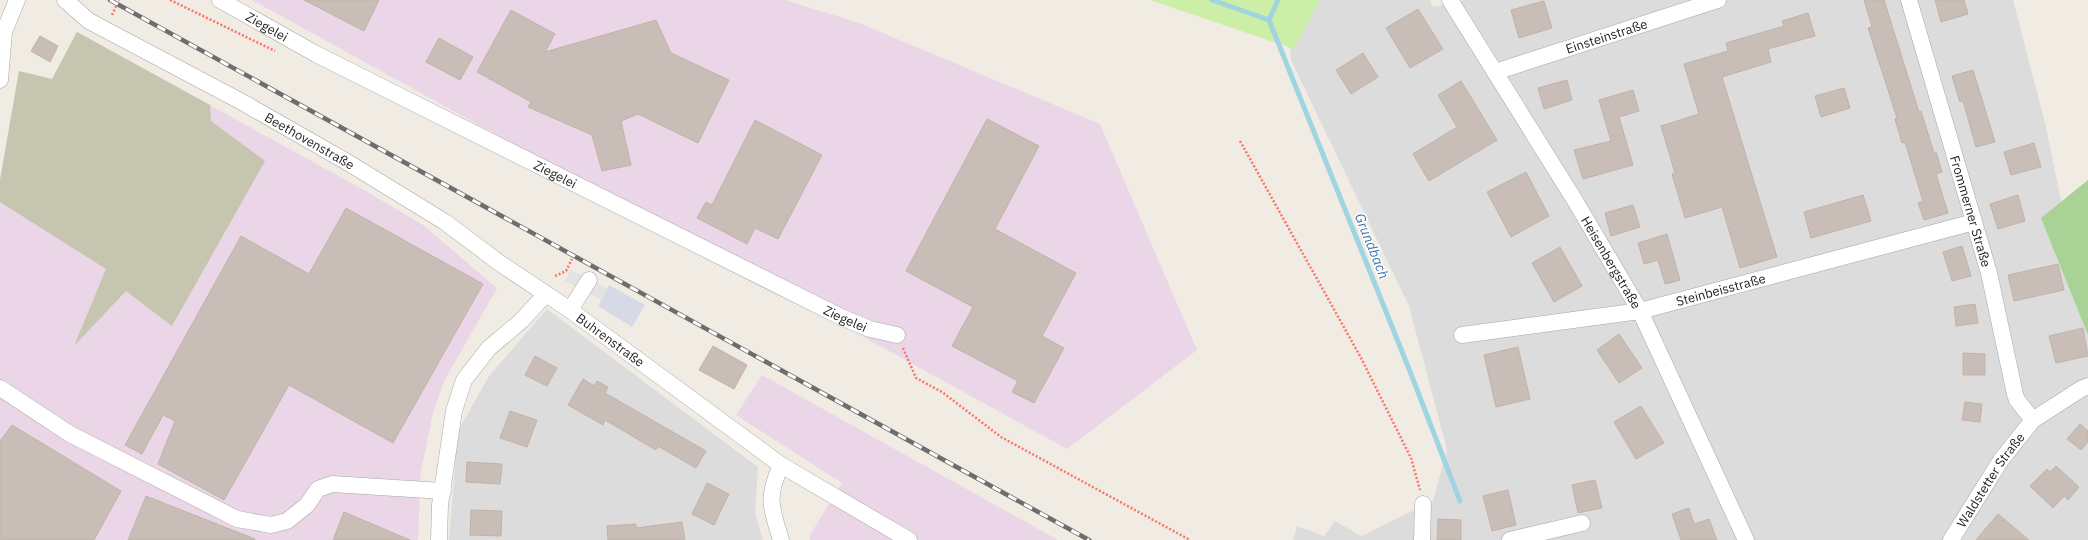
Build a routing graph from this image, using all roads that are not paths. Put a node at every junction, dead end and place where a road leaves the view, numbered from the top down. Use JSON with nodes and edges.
{"nodes":[{"id":1,"x":17,"y":0,"type":"edge"},
{"id":2,"x":66,"y":0,"type":"edge"},
{"id":3,"x":220,"y":0,"type":"edge"},
{"id":4,"x":1450,"y":0,"type":"edge"},
{"id":5,"x":1718,"y":0,"type":"edge"},
{"id":6,"x":1909,"y":0,"type":"edge"},
{"id":7,"x":1495,"y":72,"type":"junction"},
{"id":8,"x":0,"y":80,"type":"edge"},
{"id":9,"x":1974,"y":222,"type":"junction"},
{"id":10,"x":589,"y":280,"type":"dead end"},
{"id":11,"x":546,"y":294,"type":"junction"},
{"id":12,"x":570,"y":310,"type":"junction"},
{"id":13,"x":1640,"y":311,"type":"junction"},
{"id":14,"x":897,"y":335,"type":"road end"},
{"id":15,"x":1462,"y":335,"type":"dead end"},
{"id":16,"x":2088,"y":386,"type":"edge"},
{"id":17,"x":0,"y":388,"type":"edge"},
{"id":18,"x":2033,"y":420,"type":"junction"},
{"id":19,"x":781,"y":465,"type":"junction"},
{"id":20,"x":443,"y":491,"type":"junction"},
{"id":21,"x":1423,"y":504,"type":"road end"},
{"id":22,"x":1582,"y":523,"type":"dead end"},
{"id":23,"x":440,"y":540,"type":"edge"},
{"id":24,"x":781,"y":540,"type":"edge"},
{"id":25,"x":909,"y":540,"type":"edge"},
{"id":26,"x":1422,"y":540,"type":"edge"},
{"id":27,"x":1510,"y":540,"type":"edge"},
{"id":28,"x":1746,"y":540,"type":"edge"},
{"id":29,"x":1950,"y":540,"type":"edge"}],
"edges":[{"from":1,"to":8,"type":"street"},
{"from":2,"to":11,"type":"street","name":"Beethovenstraße"},
{"from":3,"to":14,"type":"street","name":"Ziegelei"},
{"from":4,"to":7,"type":"street","name":"Heisenbergstraße"},
{"from":5,"to":7,"type":"street","name":"Einsteinstraße"},
{"from":6,"to":9,"type":"street","name":"Frommerner Straße"},
{"from":7,"to":13,"type":"street","name":"Heisenbergstraße"},
{"from":9,"to":13,"type":"street","name":"Steinbeisstraße"},
{"from":9,"to":18,"type":"street","name":"Frommerner Straße"},
{"from":10,"to":12,"type":"street"},
{"from":11,"to":12,"type":"street","name":"Buhrenstraße"},
{"from":11,"to":20,"type":"street"},
{"from":12,"to":19,"type":"street","name":"Buhrenstraße"},
{"from":13,"to":15,"type":"street","name":"Steinbeisstraße"},
{"from":13,"to":28,"type":"street","name":"Heisenbergstraße"},
{"from":16,"to":18,"type":"street","name":"Waldstetter Straße"},
{"from":17,"to":20,"type":"street"},
{"from":18,"to":29,"type":"street","name":"Waldstetter Straße"},
{"from":19,"to":24,"type":"street"},
{"from":19,"to":25,"type":"street","name":"Buhrenstraße"},
{"from":20,"to":23,"type":"street"},
{"from":21,"to":26,"type":"street"},
{"from":22,"to":27,"type":"street"}]}
